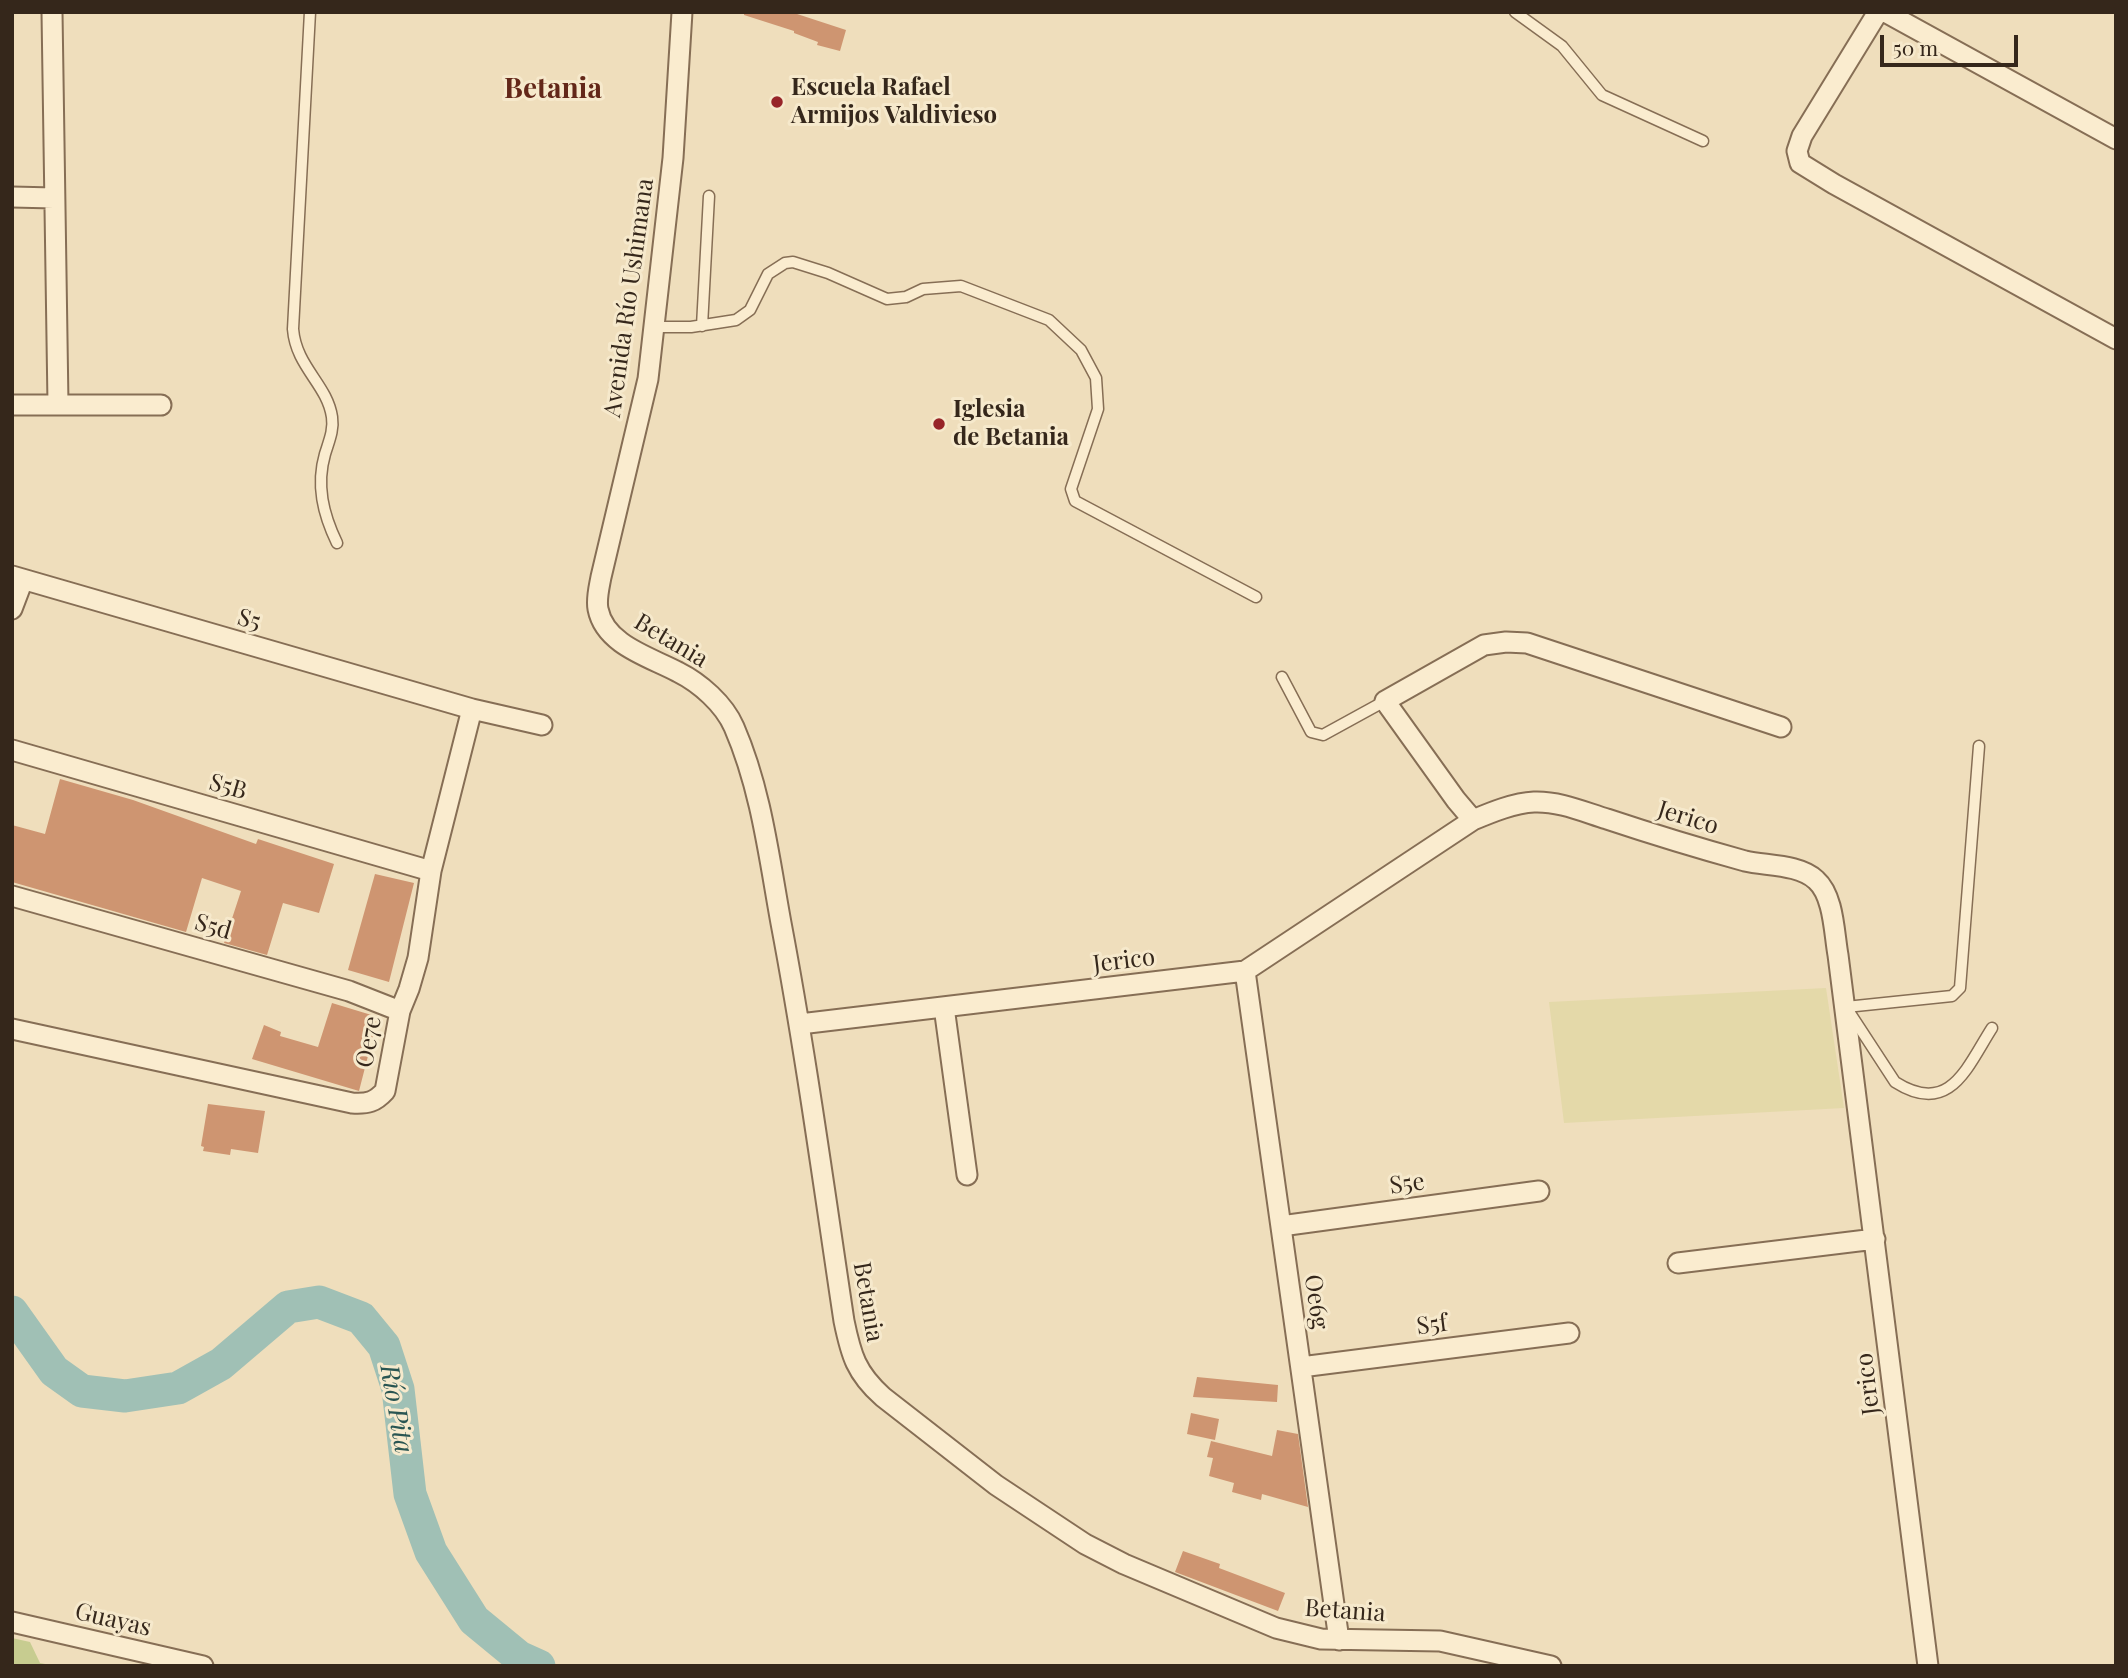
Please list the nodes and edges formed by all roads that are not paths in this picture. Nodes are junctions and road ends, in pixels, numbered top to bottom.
1 (52, 12) edge
2 (310, 12) edge
3 (682, 12) edge
4 (1515, 12) edge
5 (1878, 12) edge
6 (1885, 12) edge
7 (2116, 139) edge
8 (1703, 141) dead end
9 (709, 196) dead end
10 (12, 197) edge
11 (54, 198) junction
12 (702, 326) junction
13 (655, 327) junction
14 (2116, 339) edge
15 (58, 404) junction
16 (12, 405) edge
17 (161, 405) dead end
18 (337, 543) dead end
19 (18, 578) edge
20 (1256, 597) dead end
21 (12, 609) edge
22 (605, 627) joint
23 (1282, 677) dead end
24 (1385, 701) junction
25 (472, 709) junction
26 (542, 725) dead end
27 (1782, 727) dead end
28 (1979, 746) dead end
29 (12, 750) edge
30 (1473, 820) junction
31 (431, 871) junction
32 (12, 896) edge
33 (1245, 971) junction
34 (944, 1007) junction
35 (1846, 1007) junction
36 (400, 1011) junction
37 (800, 1024) junction
38 (1992, 1028) dead end
39 (12, 1029) edge
40 (967, 1175) dead end
41 (1539, 1191) dead end
42 (1281, 1226) junction
43 (1875, 1239) junction
44 (1678, 1263) dead end
45 (1569, 1333) dead end
46 (1301, 1367) junction
47 (12, 1622) edge
48 (1339, 1640) junction
49 (204, 1666) edge
50 (1551, 1666) edge
51 (1928, 1666) edge

1 - 11 street
2 - 18 lane
3 - 13 street, Avenida Río Ushimana
4 - 8 lane
5 - 14 street
6 - 7 street
9 - 12 lane
10 - 11 street
11 - 15 street
12 - 13 lane
12 - 20 lane
13 - 22 street, Avenida Río Ushimana
15 - 16 street
15 - 17 street
19 - 21 street
19 - 25 street, S5
22 - 37 street, Betania
23 - 24 lane
24 - 27 street
24 - 30 street
25 - 26 street, S5
25 - 31 street, Oe7e
28 - 35 lane
29 - 31 street, S5B
30 - 33 street, Jerico
30 - 35 street, Jerico
31 - 36 street, Oe7e
32 - 36 street, S5d
33 - 34 street, Jerico
33 - 42 street, Oe6g
34 - 37 street, Jerico
34 - 40 street
35 - 38 lane
35 - 43 street, Jerico
36 - 39 street, Oe7e
37 - 48 street, Betania
41 - 42 street, S5e
42 - 46 street, Oe6g
43 - 44 street
43 - 51 street, Jerico
45 - 46 street, S5f
46 - 48 street, Oe6g
47 - 49 street, Guayas
48 - 50 street, Betania

